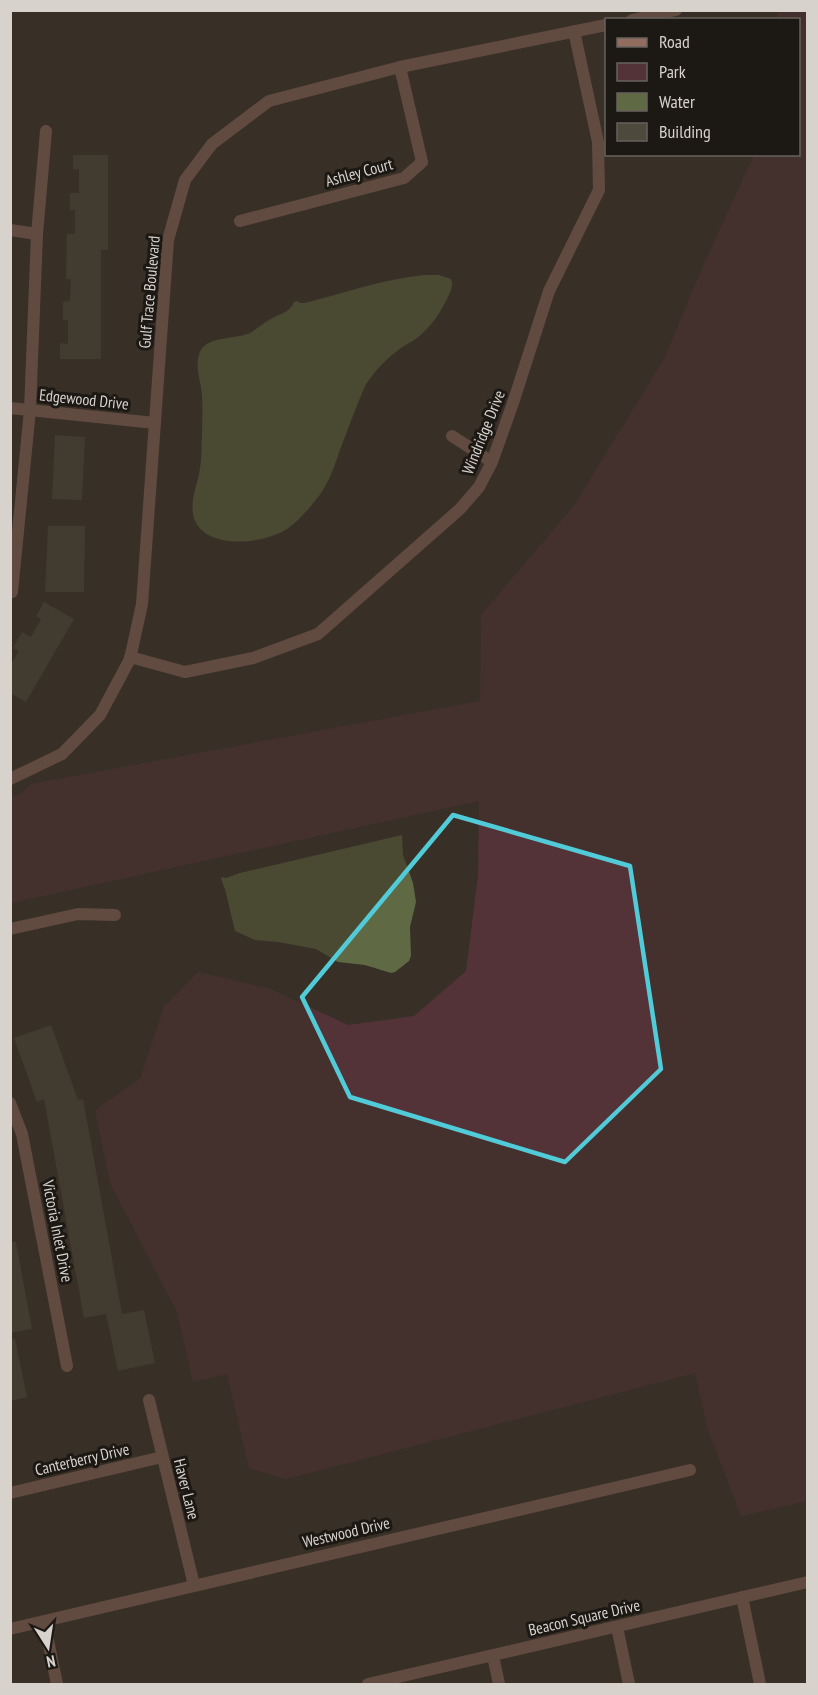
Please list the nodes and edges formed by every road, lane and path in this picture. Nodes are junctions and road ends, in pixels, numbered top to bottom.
1 (676, 10) edge
2 (641, 18) edge
3 (605, 25) edge
4 (574, 31) junction
5 (400, 67) junction
6 (46, 131) dead end
7 (602, 141) edge
8 (240, 221) dead end
9 (10, 230) edge
10 (37, 234) junction
11 (10, 408) edge
12 (30, 410) junction
13 (154, 423) junction
14 (452, 436) dead end
15 (492, 462) junction
16 (10, 592) edge
17 (130, 657) junction
18 (10, 779) edge
19 (115, 915) dead end
20 (10, 930) edge
21 (10, 1103) edge
22 (67, 1366) dead end
23 (149, 1400) dead end
24 (162, 1457) junction
25 (690, 1470) dead end
26 (10, 1492) edge
27 (807, 1582) edge
28 (194, 1585) junction
29 (742, 1597) junction
30 (44, 1621) junction
31 (617, 1627) junction
32 (10, 1629) edge
33 (493, 1656) junction
34 (57, 1684) edge
35 (369, 1684) edge
36 (499, 1684) edge
37 (629, 1684) edge
38 (760, 1684) edge

1 - 2 street
3 - 4 street, Gulf Trace Boulevard
4 - 5 street, Gulf Trace Boulevard
4 - 7 street, Windridge Drive
5 - 8 street, Ashley Court
5 - 13 street, Gulf Trace Boulevard
6 - 10 street
7 - 15 street, Windridge Drive
9 - 10 street
10 - 12 street
11 - 12 street, Edgewood Drive
12 - 13 street, Edgewood Drive
12 - 16 street
13 - 17 street, Gulf Trace Boulevard
14 - 15 street
15 - 17 street, Windridge Drive
17 - 18 street, Gulf Trace Boulevard
19 - 20 street
21 - 22 street, Victoria Inlet Drive
23 - 24 street, Haver Lane
24 - 26 street, Canterberry Drive
24 - 28 street, Haver Lane
25 - 28 street, Westwood Drive
27 - 29 street, Beacon Square Drive
28 - 30 street, Westwood Drive
29 - 31 street, Beacon Square Drive
29 - 38 street
30 - 32 street, Westwood Drive
30 - 34 street
31 - 33 street, Beacon Square Drive
31 - 37 street
33 - 35 street, Beacon Square Drive
33 - 36 street

